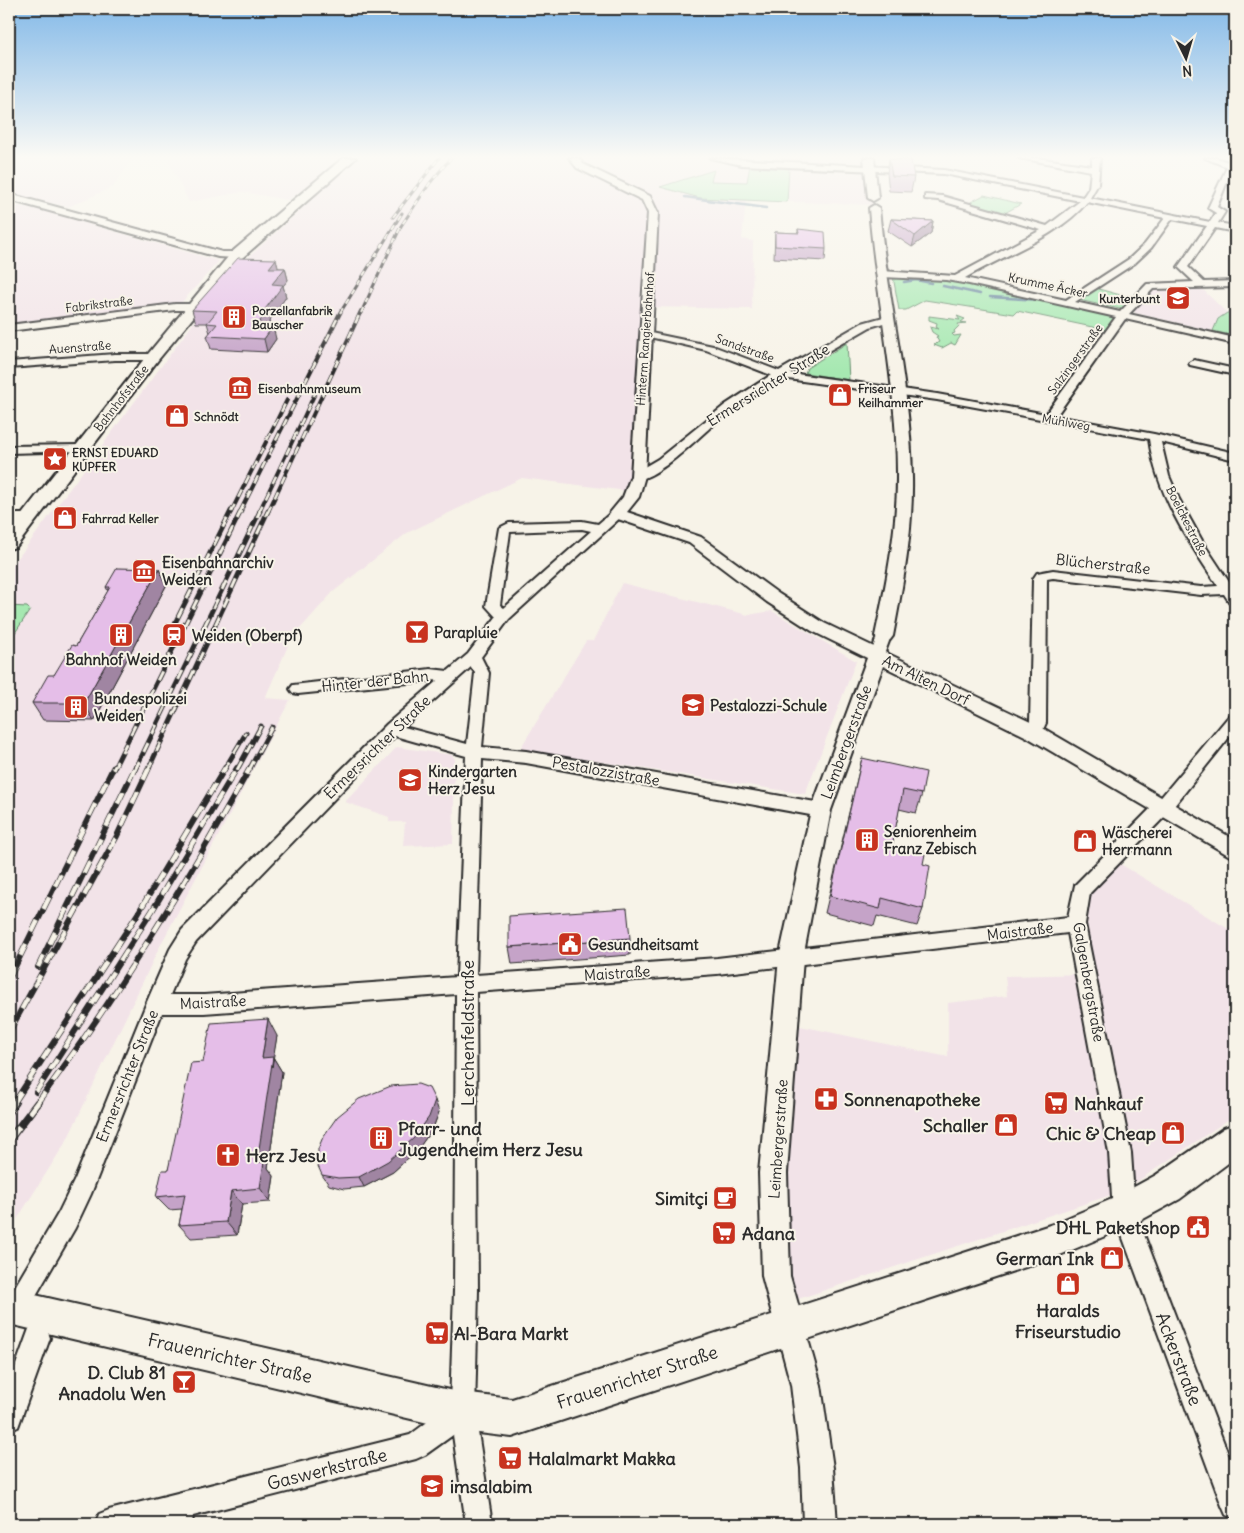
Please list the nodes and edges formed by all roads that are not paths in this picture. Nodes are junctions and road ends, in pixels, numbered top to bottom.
1 (129, 230) edge
2 (267, 230) edge
3 (652, 230) edge
4 (877, 230) edge
5 (1046, 230) edge
6 (1162, 230) edge
7 (1208, 230) edge
8 (237, 255) junction
9 (882, 274) junction
10 (956, 279) junction
11 (1235, 284) edge
12 (1202, 285) junction
13 (1068, 303) junction
14 (193, 307) junction
15 (1123, 315) junction
16 (887, 319) junction
17 (9, 328) edge
18 (645, 333) junction
19 (1235, 341) edge
20 (153, 357) junction
21 (1194, 363) dead end
22 (9, 365) edge
23 (1235, 372) edge
24 (780, 375) junction
25 (897, 392) junction
26 (1048, 419) junction
27 (1154, 437) junction
28 (81, 449) junction
29 (9, 450) edge
30 (1235, 456) edge
31 (638, 476) junction
32 (617, 514) junction
33 (9, 518) edge
34 (28, 518) junction
35 (601, 529) junction
36 (9, 543) edge
37 (1232, 595) edge
38 (504, 616) junction
39 (881, 647) junction
40 (473, 657) junction
41 (451, 676) junction
42 (298, 689) dead end
43 (1235, 720) edge
44 (392, 728) junction
45 (1034, 732) junction
46 (474, 752) junction
47 (1164, 806) junction
48 (821, 810) junction
49 (1235, 850) edge
50 (1076, 924) junction
51 (790, 958) junction
52 (466, 983) junction
53 (156, 1004) junction
54 (1235, 1139) edge
55 (1124, 1211) junction
56 (13, 1307) edge
57 (790, 1326) junction
58 (38, 1338) dead end
59 (462, 1412) junction
60 (9, 1418) edge
61 (1235, 1506) edge
62 (180, 1515) edge
63 (109, 1524) edge
64 (479, 1524) edge
65 (820, 1524) edge

1 - 8 street
2 - 8 main road, Bahnhofstraße
3 - 18 street, Hinterm Rangierbahnhof
4 - 9 street, Leimbergerstraße
5 - 10 street
6 - 13 street
7 - 12 street
8 - 14 main road, Bahnhofstraße
9 - 10 street, Krumme Äcker
9 - 16 street, Leimbergerstraße
10 - 13 street, Krumme Äcker
11 - 12 street, Salzingerstraße
12 - 15 street, Salzingerstraße
13 - 15 street, Krumme Äcker
14 - 17 street, Fabrikstraße
14 - 20 main road, Bahnhofstraße
15 - 19 street, Krumme Äcker
15 - 26 street, Salzingerstraße
16 - 24 street, Ermersrichter Straße
16 - 25 street, Leimbergerstraße
18 - 24 street, Sandstraße
18 - 31 street, Hinterm Rangierbahnhof
20 - 22 street, Auenstraße
20 - 28 main road, Bahnhofstraße
21 - 23 street
24 - 25 street, Sandstraße
24 - 31 street, Ermersrichter Straße
25 - 26 street, Mühlweg
25 - 39 street, Leimbergerstraße
26 - 27 street, Mühlweg
27 - 30 street, Mühlweg
27 - 37 street, Boelckestraße
28 - 29 street
28 - 34 main road, Bahnhofstraße
31 - 32 street, Ermersrichter Straße
32 - 35 street, Ermersrichter Straße
32 - 39 street, Am Alten Dorf
33 - 34 street
34 - 36 main road, Bahnhofstraße
35 - 38 street, Ermersrichter Straße
35 - 38 street
37 - 45 street, Blücherstraße
38 - 40 street, Ermersrichter Straße
39 - 45 street, Am Alten Dorf
39 - 48 street, Leimbergerstraße
40 - 41 street, Ermersrichter Straße
40 - 46 street, Lerchenfeldstraße
41 - 42 street, Hinter der Bahn
41 - 44 street, Ermersrichter Straße
43 - 47 street, Galgenbergstraße
44 - 46 street, Pestalozzistraße
44 - 53 street, Ermersrichter Straße
45 - 47 street, Am Alten Dorf
46 - 48 street, Pestalozzistraße
46 - 52 street, Lerchenfeldstraße
47 - 49 street, Am Alten Dorf
47 - 50 street, Galgenbergstraße
48 - 51 street, Leimbergerstraße
50 - 51 street, Maistraße
50 - 55 street, Galgenbergstraße
51 - 52 street, Maistraße
51 - 57 street, Leimbergerstraße
52 - 53 street, Maistraße
52 - 59 street, Lerchenfeldstraße
53 - 56 street, Ermersrichter Straße
54 - 55 main road, Frauenrichter Straße
55 - 57 main road, Frauenrichter Straße
55 - 61 street, Ackerstraße
56 - 59 main road, Frauenrichter Straße
57 - 59 main road, Frauenrichter Straße
57 - 65 street, Leimbergerstraße
58 - 60 street
59 - 62 street, Gaswerkstraße
59 - 64 street, Lerchenfeldstraße
62 - 63 street, Gaswerkstraße

